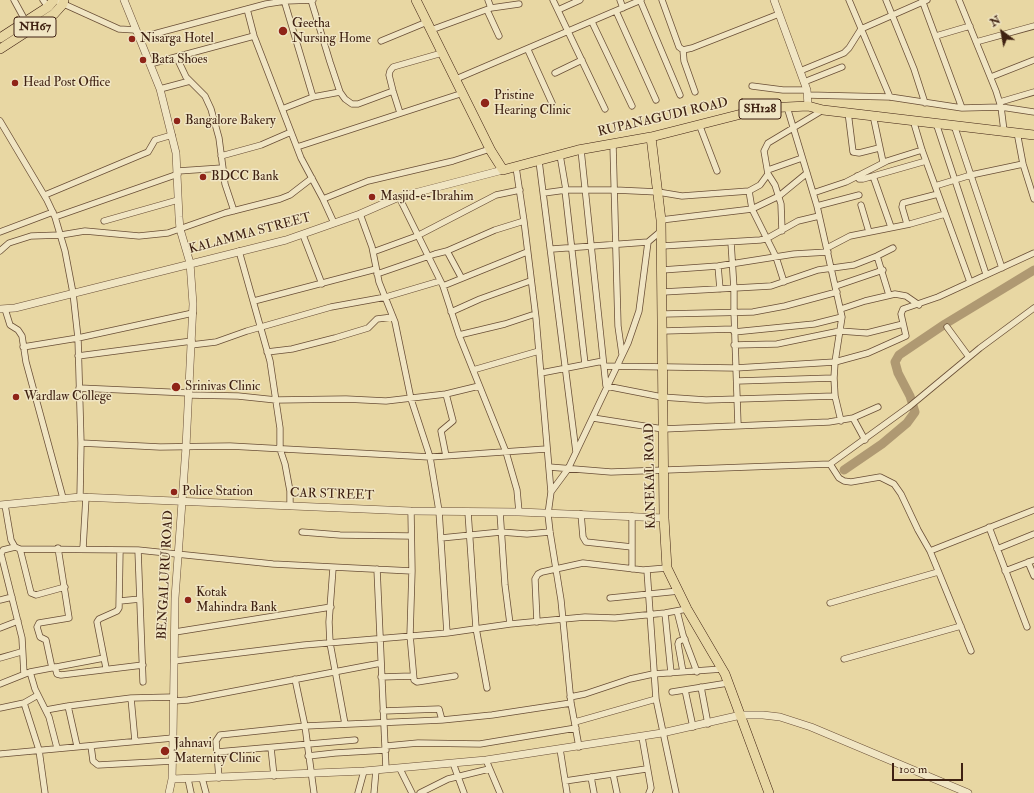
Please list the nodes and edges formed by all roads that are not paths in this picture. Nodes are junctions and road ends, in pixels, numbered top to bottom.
1 (14, 0) edge
2 (124, 0) edge
3 (312, 0) edge
4 (416, 0) edge
5 (488, 0) edge
6 (553, 0) edge
7 (580, 0) edge
8 (620, 0) edge
9 (640, 0) edge
10 (662, 0) edge
11 (774, 0) edge
12 (849, 0) edge
13 (886, 0) edge
14 (958, 0) edge
15 (285, 1) edge
16 (924, 1) edge
17 (54, 2) edge
18 (519, 4) dead end
19 (623, 8) junction
20 (247, 9) junction
21 (489, 9) junction
22 (558, 10) junction
23 (616, 11) junction
24 (779, 14) junction
25 (891, 14) junction
26 (26, 22) junction
27 (592, 22) junction
28 (429, 26) junction
29 (970, 26) junction
30 (1034, 26) edge
31 (861, 29) junction
32 (136, 30) junction
33 (569, 32) junction
34 (254, 36) junction
35 (499, 36) dead end
36 (936, 36) junction
37 (0, 38) edge
38 (139, 38) junction
39 (381, 41) dead end
40 (976, 42) junction
41 (0, 49) edge
42 (528, 50) junction
43 (683, 50) junction
44 (442, 53) junction
45 (177, 58) junction
46 (582, 60) junction
47 (1034, 60) edge
48 (150, 64) junction
49 (842, 67) dead end
50 (800, 71) junction
51 (555, 73) dead end
52 (991, 77) junction
53 (456, 80) junction
54 (190, 81) junction
55 (804, 82) junction
56 (752, 86) dead end
57 (160, 89) junction
58 (393, 91) junction
59 (340, 92) junction
60 (695, 92) dead end
61 (808, 92) junction
62 (1034, 92) edge
63 (463, 93) junction
64 (680, 95) dead end
65 (313, 97) junction
66 (890, 97) junction
67 (656, 100) dead end
68 (552, 103) dead end
69 (925, 103) junction
70 (632, 106) dead end
71 (808, 106) junction
72 (787, 107) junction
73 (962, 108) junction
74 (1001, 108) junction
75 (282, 109) junction
76 (605, 109) dead end
77 (823, 110) junction
78 (848, 112) junction
79 (1034, 112) edge
80 (400, 113) junction
81 (873, 115) junction
82 (914, 120) junction
83 (0, 121) edge
84 (936, 123) junction
85 (700, 124) junction
86 (954, 125) junction
87 (793, 128) junction
88 (1004, 131) junction
89 (291, 132) junction
90 (1017, 132) junction
91 (172, 135) junction
92 (1034, 135) edge
93 (650, 137) junction
94 (613, 145) junction
95 (297, 147) junction
96 (879, 148) junction
97 (490, 150) junction
98 (581, 150) junction
99 (922, 150) junction
100 (560, 155) junction
101 (221, 156) junction
102 (802, 158) junction
103 (539, 161) junction
104 (926, 161) junction
105 (883, 162) junction
106 (1023, 164) junction
107 (222, 168) junction
108 (516, 168) junction
109 (502, 170) junction
110 (716, 172) dead end
111 (768, 172) junction
112 (178, 173) junction
113 (807, 173) junction
114 (971, 175) junction
115 (857, 176) junction
116 (873, 176) junction
117 (312, 178) junction
118 (955, 179) junction
119 (935, 186) junction
120 (586, 189) junction
121 (520, 190) junction
122 (566, 190) junction
123 (615, 190) junction
124 (749, 191) junction
125 (658, 192) junction
126 (544, 193) junction
127 (813, 193) junction
128 (938, 194) junction
129 (45, 195) junction
130 (859, 195) dead end
131 (779, 196) junction
132 (399, 197) junction
133 (323, 199) junction
134 (1034, 199) edge
135 (178, 200) junction
136 (817, 206) junction
137 (861, 206) dead end
138 (752, 209) junction
139 (234, 211) junction
140 (360, 214) junction
141 (945, 214) junction
142 (54, 215) junction
143 (819, 216) junction
144 (661, 220) junction
145 (104, 221) dead end
146 (524, 221) junction
147 (334, 223) junction
148 (907, 224) junction
149 (891, 227) junction
150 (180, 229) junction
151 (782, 230) junction
152 (661, 231) junction
153 (0, 232) edge
154 (869, 232) junction
155 (61, 235) junction
156 (303, 235) junction
157 (417, 236) junction
158 (766, 239) junction
159 (648, 242) junction
160 (731, 242) junction
161 (616, 244) junction
162 (590, 245) junction
163 (662, 246) junction
164 (571, 247) junction
165 (893, 248) dead end
166 (552, 249) junction
167 (828, 250) junction
168 (0, 251) edge
169 (239, 251) junction
170 (447, 251) junction
171 (373, 252) junction
172 (527, 252) junction
173 (1034, 253) edge
174 (427, 256) junction
175 (878, 256) junction
176 (776, 257) junction
177 (190, 263) junction
178 (733, 264) junction
179 (718, 266) junction
180 (832, 268) junction
181 (1002, 268) junction
182 (662, 270) junction
183 (883, 270) junction
184 (376, 272) junction
185 (986, 274) junction
186 (461, 277) junction
187 (530, 281) junction
188 (784, 282) junction
189 (970, 282) junction
190 (442, 283) junction
191 (322, 284) junction
192 (720, 289) junction
193 (734, 289) junction
194 (837, 289) junction
195 (662, 292) junction
196 (73, 293) junction
197 (889, 295) junction
198 (386, 297) junction
199 (254, 301) junction
200 (919, 304) junction
201 (1034, 308) edge
202 (3, 309) edge
203 (841, 309) junction
204 (734, 311) junction
205 (451, 312) junction
206 (193, 313) junction
207 (535, 314) junction
208 (663, 314) junction
209 (393, 317) junction
210 (842, 317) junction
211 (903, 324) junction
212 (947, 327) dead end
213 (261, 328) junction
214 (734, 330) junction
215 (663, 331) junction
216 (840, 331) junction
217 (459, 335) junction
218 (78, 338) junction
219 (191, 343) junction
220 (734, 345) junction
221 (23, 347) junction
222 (539, 351) junction
223 (267, 352) junction
224 (622, 354) junction
225 (78, 356) junction
226 (969, 357) junction
227 (835, 362) junction
228 (603, 363) junction
229 (585, 364) junction
230 (617, 366) junction
231 (565, 368) junction
232 (662, 368) junction
233 (735, 368) junction
234 (473, 370) junction
235 (540, 373) junction
236 (834, 378) junction
237 (737, 382) junction
238 (479, 386) junction
239 (606, 386) junction
240 (79, 388) junction
241 (189, 394) junction
242 (446, 394) junction
243 (835, 396) junction
244 (662, 397) junction
245 (411, 399) junction
246 (737, 399) junction
247 (276, 400) junction
248 (878, 407) dead end
249 (593, 418) junction
250 (853, 418) junction
251 (842, 421) junction
252 (738, 425) junction
253 (663, 429) junction
254 (865, 440) junction
255 (81, 443) junction
256 (186, 447) junction
257 (280, 449) junction
258 (546, 449) junction
259 (506, 452) junction
260 (576, 452) junction
261 (446, 456) junction
262 (430, 457) junction
263 (830, 464) junction
264 (549, 467) junction
265 (568, 469) junction
266 (663, 470) junction
267 (551, 492) junction
268 (83, 497) junction
269 (63, 498) junction
270 (182, 501) junction
271 (2, 505) edge
272 (290, 506) junction
273 (1034, 510) edge
274 (411, 511) junction
275 (439, 511) junction
276 (468, 512) junction
277 (500, 512) junction
278 (519, 512) junction
279 (548, 514) junction
280 (581, 514) junction
281 (632, 516) junction
282 (664, 518) junction
283 (990, 527) junction
284 (302, 532) dead end
285 (501, 532) junction
286 (550, 532) junction
287 (1034, 534) edge
288 (410, 536) junction
289 (469, 536) junction
290 (441, 538) junction
291 (632, 547) junction
292 (17, 548) junction
293 (58, 548) junction
294 (83, 548) junction
295 (997, 549) junction
296 (120, 550) junction
297 (138, 550) junction
298 (930, 551) junction
299 (179, 554) junction
300 (1034, 560) edge
301 (1028, 562) junction
302 (333, 568) junction
303 (556, 568) junction
304 (667, 568) junction
305 (377, 569) junction
306 (632, 569) junction
307 (647, 570) junction
308 (412, 571) junction
309 (1005, 571) junction
310 (938, 572) junction
311 (1034, 576) edge
312 (65, 587) junction
313 (678, 591) junction
314 (649, 595) junction
315 (12, 597) junction
316 (610, 598) dead end
317 (140, 599) junction
318 (0, 600) edge
319 (120, 601) junction
320 (830, 603) dead end
321 (331, 607) junction
322 (687, 609) junction
323 (677, 611) junction
324 (650, 613) junction
325 (665, 613) junction
326 (563, 620) junction
327 (18, 621) junction
328 (537, 622) junction
329 (510, 624) junction
330 (961, 626) junction
331 (1027, 627) dead end
332 (0, 628) edge
333 (476, 628) junction
334 (175, 632) junction
335 (447, 632) junction
336 (410, 635) junction
337 (380, 638) junction
338 (685, 639) junction
339 (330, 643) junction
340 (971, 651) dead end
341 (21, 652) junction
342 (0, 658) edge
343 (104, 658) junction
344 (844, 659) dead end
345 (174, 661) junction
346 (381, 663) junction
347 (143, 665) junction
348 (54, 667) junction
349 (106, 668) junction
350 (722, 669) junction
351 (336, 671) junction
352 (683, 672) junction
353 (697, 672) junction
354 (27, 673) junction
355 (670, 673) junction
356 (653, 674) junction
357 (412, 676) junction
358 (455, 676) dead end
359 (381, 677) junction
360 (295, 679) junction
361 (143, 682) dead end
362 (728, 683) junction
363 (0, 684) edge
364 (701, 687) junction
365 (487, 688) dead end
366 (685, 690) junction
367 (672, 692) dead end
368 (38, 695) junction
369 (132, 698) junction
370 (174, 699) junction
371 (656, 699) junction
372 (571, 700) junction
373 (24, 703) junction
374 (68, 706) junction
375 (0, 708) edge
376 (46, 710) junction
377 (383, 711) junction
378 (741, 716) junction
379 (442, 720) junction
380 (574, 722) junction
381 (384, 723) junction
382 (345, 724) junction
383 (708, 724) junction
384 (305, 726) junction
385 (693, 727) junction
386 (576, 728) junction
387 (662, 733) junction
388 (642, 737) junction
389 (173, 738) junction
390 (355, 740) dead end
391 (135, 741) junction
392 (307, 745) junction
393 (77, 746) junction
394 (91, 746) junction
395 (579, 747) junction
396 (57, 748) junction
397 (271, 748) junction
398 (386, 748) junction
399 (560, 749) junction
400 (39, 750) junction
401 (217, 752) junction
402 (0, 754) edge
403 (308, 756) junction
404 (173, 760) junction
405 (486, 760) junction
406 (453, 763) junction
407 (400, 768) junction
408 (489, 768) junction
409 (646, 768) junction
410 (386, 769) junction
411 (376, 770) junction
412 (364, 771) junction
413 (310, 773) junction
414 (613, 774) junction
415 (274, 776) junction
416 (458, 777) junction
417 (591, 777) junction
418 (202, 778) junction
419 (219, 778) junction
420 (172, 779) junction
421 (188, 779) junction
422 (565, 781) junction
423 (45, 793) edge
424 (169, 793) edge
425 (191, 793) edge
426 (206, 793) edge
427 (314, 793) edge
428 (358, 793) edge
429 (374, 793) edge
430 (412, 793) edge
431 (420, 793) edge
432 (464, 793) edge
433 (500, 793) edge
434 (567, 793) edge
435 (594, 793) edge
436 (618, 793) edge
437 (649, 793) edge
438 (676, 793) edge
439 (769, 793) edge
440 (968, 793) edge

1 - 26 street
2 - 32 street, BENGALURU ROAD
3 - 15 street
3 - 59 street
4 - 28 main road
5 - 21 street
6 - 22 street
7 - 22 street
8 - 19 street
9 - 19 street
9 - 64 street
10 - 43 street
11 - 24 street
12 - 31 street
13 - 25 street
14 - 29 street
15 - 20 street
15 - 65 street
16 - 25 street
16 - 36 street
17 - 26 main road, NH67
17 - 32 street
17 - 41 main road, NH67
18 - 21 street
19 - 23 street
20 - 34 street
20 - 38 street
21 - 28 street
21 - 35 street
22 - 33 street
23 - 27 street
23 - 67 street
24 - 43 street
24 - 50 street
25 - 31 street
25 - 69 street
26 - 37 main road, NH67
27 - 33 street
27 - 70 street
28 - 39 street
28 - 44 main road
29 - 36 street
29 - 40 street
30 - 40 street
31 - 50 street
31 - 66 street
32 - 38 street, BENGALURU ROAD
33 - 42 street
33 - 46 street
34 - 45 street
34 - 75 street
36 - 73 street
38 - 48 street, BENGALURU ROAD
40 - 52 street
42 - 53 street
42 - 68 street
43 - 60 street
44 - 53 main road
44 - 58 street
45 - 48 street
45 - 54 street
46 - 51 street
46 - 76 street
47 - 52 street
48 - 57 street, BENGALURU ROAD
49 - 55 street
50 - 55 street
52 - 74 street
53 - 63 main road
54 - 57 street
54 - 101 street
55 - 61 street
56 - 61 street
57 - 91 street, BENGALURU ROAD
58 - 59 street
58 - 80 street
59 - 65 street
61 - 66 street
61 - 71 street
62 - 74 street
63 - 80 street
63 - 97 main road
65 - 75 street
66 - 69 street
69 - 73 street
71 - 72 main road, RUPANAGUDI ROAD / SH128
71 - 77 main road, RUPANAGUDI ROAD / SH128
72 - 85 main road, RUPANAGUDI ROAD / SH128
72 - 87 street
73 - 74 street
74 - 79 street
74 - 88 street
75 - 89 street
77 - 78 main road, RUPANAGUDI ROAD / SH128
77 - 87 street
78 - 81 main road, RUPANAGUDI ROAD / SH128
78 - 96 street
80 - 95 street
81 - 82 main road, RUPANAGUDI ROAD / SH128
81 - 96 street
82 - 84 main road, RUPANAGUDI ROAD / SH128
82 - 99 street
83 - 129 street
84 - 86 main road, RUPANAGUDI ROAD / SH128
84 - 118 street
85 - 93 main road, RUPANAGUDI ROAD / SH128
85 - 110 street
86 - 88 main road, RUPANAGUDI ROAD / SH128
86 - 114 street
87 - 102 street
87 - 111 street
88 - 90 main road, RUPANAGUDI ROAD / SH128
89 - 95 street
89 - 101 street
90 - 92 main road, RUPANAGUDI ROAD / SH128
90 - 106 street
91 - 112 street, BENGALURU ROAD
91 - 129 street
93 - 94 main road, RUPANAGUDI ROAD / SH128
93 - 125 main road, KANEKAL ROAD
94 - 98 main road, RUPANAGUDI ROAD / SH128
94 - 123 street
95 - 117 street
96 - 105 street
97 - 109 main road
97 - 133 street
98 - 100 main road, RUPANAGUDI ROAD / SH128
98 - 120 street
99 - 104 street
99 - 105 street
100 - 103 main road, RUPANAGUDI ROAD / SH128
100 - 122 street
101 - 107 street
102 - 111 street
102 - 113 street
103 - 108 main road, RUPANAGUDI ROAD / SH128
103 - 126 street
104 - 116 street
104 - 119 street
105 - 115 street
106 - 114 street
106 - 134 street
107 - 112 street
107 - 139 street
108 - 109 main road, RUPANAGUDI ROAD / SH128
108 - 121 street
109 - 132 street, KALAMMA STREET / SH128
111 - 124 street
111 - 131 street
112 - 135 street, BENGALURU ROAD
112 - 142 street
113 - 127 street
113 - 131 street
114 - 118 street
114 - 181 street
115 - 116 street
115 - 127 street
116 - 149 street
117 - 133 street
117 - 139 street
118 - 119 street
118 - 185 street
119 - 128 street
120 - 122 street
120 - 123 street
120 - 162 street
121 - 146 street
121 - 157 street
122 - 126 street
122 - 164 street
123 - 125 street
123 - 161 street
124 - 125 street
124 - 138 street
125 - 144 main road, KANEKAL ROAD
126 - 166 street
127 - 136 street
128 - 141 street
128 - 148 street
129 - 142 street
130 - 136 street
131 - 138 street
131 - 151 street
132 - 140 street, KALAMMA STREET / SH128
132 - 157 street
133 - 147 street
135 - 145 street
135 - 150 street, BENGALURU ROAD
136 - 143 street
137 - 154 street
138 - 144 street
138 - 158 street
139 - 150 street
140 - 147 street, KALAMMA STREET / SH128
140 - 171 street
141 - 148 street
141 - 189 street
142 - 153 street
142 - 155 street
143 - 151 street
143 - 167 street
144 - 152 main road, KANEKAL ROAD
146 - 170 street
146 - 172 street
147 - 156 street, KALAMMA STREET / SH128
148 - 149 street
149 - 154 street
150 - 155 street
150 - 177 street, BENGALURU ROAD
151 - 158 street
152 - 159 street
152 - 163 main road, KANEKAL ROAD
154 - 167 street
155 - 168 street
155 - 196 street
156 - 169 street, KALAMMA STREET / SH128
156 - 191 street
157 - 171 street
157 - 174 street
158 - 160 street
158 - 176 street
159 - 161 street
159 - 224 street
160 - 163 street
160 - 178 street
161 - 162 street
161 - 224 street
162 - 164 street
162 - 228 street
163 - 182 main road, KANEKAL ROAD
164 - 166 street
164 - 229 street
165 - 175 street
166 - 231 street
167 - 176 street
167 - 180 street
169 - 177 street, KALAMMA STREET / SH128
169 - 199 street
170 - 174 street
170 - 186 street
171 - 184 street
172 - 186 street
172 - 187 street
173 - 181 street
174 - 184 street
174 - 190 street
175 - 180 street
175 - 183 street
176 - 178 street
176 - 188 street
177 - 196 street, KALAMMA STREET / SH128
177 - 206 street, BENGALURU ROAD
178 - 179 street
178 - 193 street
179 - 182 street
179 - 192 street
180 - 188 street
180 - 194 street
181 - 185 street
182 - 195 main road, KANEKAL ROAD
183 - 194 street
183 - 197 street
184 - 191 street
184 - 198 street
185 - 189 street
186 - 190 street
187 - 205 street
187 - 207 street
188 - 193 street
189 - 200 street
190 - 198 street
190 - 205 street
191 - 199 street
192 - 193 street
192 - 195 street
193 - 204 street
194 - 203 street
194 - 204 street
195 - 208 main road, KANEKAL ROAD
196 - 202 street, KALAMMA STREET / SH128
196 - 218 street
197 - 200 street
197 - 203 street
198 - 209 street
198 - 213 street
199 - 213 street
200 - 211 street
201 - 226 street
202 - 221 street
203 - 210 street
204 - 208 street
204 - 214 street
205 - 217 street
206 - 218 street
206 - 219 street, BENGALURU ROAD
207 - 217 street
207 - 222 street
208 - 215 main road, KANEKAL ROAD
209 - 223 street
209 - 245 street
210 - 214 street
210 - 216 street
211 - 216 street
211 - 227 street
212 - 226 street
213 - 219 street
213 - 223 street
214 - 215 street
214 - 220 street
215 - 232 main road, KANEKAL ROAD
216 - 220 street
216 - 227 street
217 - 234 street
218 - 221 street
218 - 225 street
219 - 225 street
219 - 241 street, BENGALURU ROAD
220 - 233 street
221 - 269 street
222 - 234 street
222 - 235 street
223 - 247 street
224 - 230 street
225 - 240 street
226 - 254 street
227 - 233 street
227 - 236 street
228 - 229 street
228 - 230 street
228 - 239 street
229 - 231 street
230 - 232 street
230 - 239 street
231 - 235 street
231 - 260 street
232 - 233 street
232 - 244 main road, KANEKAL ROAD
233 - 237 street
234 - 238 street
235 - 258 street
236 - 237 street
236 - 243 street
237 - 246 street
238 - 242 street
238 - 259 street
239 - 244 street
239 - 249 street
240 - 241 street
240 - 255 street
241 - 247 street
241 - 256 street, BENGALURU ROAD
242 - 245 street
242 - 261 street
243 - 246 street
243 - 251 street
244 - 246 street
244 - 253 main road, KANEKAL ROAD
245 - 247 street
245 - 262 street
246 - 252 street
247 - 257 street
248 - 250 street
249 - 253 street
249 - 260 street
250 - 251 street
250 - 254 street
251 - 252 street
252 - 253 street
253 - 266 main road, KANEKAL ROAD
254 - 263 street
255 - 256 street
255 - 268 street
256 - 257 street
256 - 270 street, BENGALURU ROAD
257 - 262 street
257 - 272 street
258 - 259 street
258 - 264 street
259 - 261 street
259 - 278 street
260 - 265 street
261 - 262 street
262 - 275 street
263 - 266 street
263 - 298 street
264 - 265 street
264 - 267 street
265 - 266 street
265 - 267 street
266 - 282 main road, KANEKAL ROAD
267 - 279 street
268 - 269 street, CAR STREET
268 - 270 street, CAR STREET
268 - 294 street
269 - 271 street, CAR STREET
270 - 272 street, CAR STREET
270 - 299 street, BENGALURU ROAD
271 - 292 street
272 - 274 street, CAR STREET
273 - 283 street
274 - 275 street, CAR STREET
274 - 288 street
275 - 276 street, CAR STREET
275 - 290 street
276 - 277 street, CAR STREET
276 - 289 street
277 - 278 street, CAR STREET
277 - 285 street
278 - 279 street, CAR STREET
279 - 280 street, CAR STREET
279 - 286 street
280 - 281 street, CAR STREET
280 - 291 street
281 - 282 street, CAR STREET
281 - 291 street
282 - 304 main road, KANEKAL ROAD
283 - 295 street
283 - 298 street
284 - 288 street
285 - 286 street
285 - 289 street
285 - 329 street
286 - 303 street
287 - 295 street
288 - 308 street
289 - 290 street
289 - 333 street
290 - 335 street
291 - 306 street
292 - 293 street
292 - 312 street
292 - 315 street
293 - 294 street
293 - 312 street
294 - 296 street
295 - 309 street
296 - 297 street
296 - 319 street
297 - 299 street
297 - 317 street
298 - 310 street
299 - 302 street
299 - 334 street, BENGALURU ROAD
300 - 301 street
301 - 309 street
301 - 311 street
302 - 305 street
302 - 321 street
303 - 306 street
303 - 326 street
303 - 328 street
304 - 307 street
304 - 313 main road, KANEKAL ROAD
305 - 308 street
305 - 337 street
306 - 307 street
307 - 314 street
308 - 336 street
309 - 331 street
310 - 320 street
310 - 330 street
312 - 348 street
313 - 314 street
313 - 322 main road, KANEKAL ROAD
314 - 316 street
314 - 324 street
315 - 318 street
315 - 327 street
317 - 319 street
317 - 347 street
319 - 343 street
321 - 334 street
321 - 339 street
322 - 323 street
322 - 350 main road, KANEKAL ROAD
323 - 325 street
323 - 338 street
324 - 325 street
324 - 326 street
324 - 356 street
325 - 355 street
326 - 328 street
326 - 372 street
327 - 332 street
327 - 341 street
328 - 329 street
329 - 333 street
330 - 340 street
330 - 344 street
333 - 335 street
333 - 365 street
334 - 345 street, BENGALURU ROAD
335 - 336 street
336 - 337 street
336 - 357 street
337 - 339 street
337 - 346 street
338 - 352 street
338 - 353 street
339 - 345 street
339 - 351 street
341 - 342 street
341 - 354 street
343 - 348 street
343 - 349 street
345 - 370 street, BENGALURU ROAD
346 - 351 street
346 - 359 street
347 - 349 street
347 - 361 street
348 - 349 street
348 - 354 street
350 - 353 street
350 - 362 main road, KANEKAL ROAD
351 - 360 street
351 - 382 street
352 - 353 street
352 - 355 street
354 - 363 street
354 - 368 street
355 - 356 street
356 - 371 street
356 - 372 street
357 - 358 street
357 - 359 street
359 - 377 street
360 - 370 street
360 - 384 street
362 - 364 street
362 - 378 main road, KANEKAL ROAD
364 - 366 street
364 - 383 street
366 - 367 street
366 - 385 street
368 - 373 street
368 - 376 street
369 - 370 street
369 - 374 street
369 - 391 street
370 - 389 street, BENGALURU ROAD
371 - 380 street
371 - 387 street
372 - 379 street
372 - 380 street
373 - 375 street
373 - 400 street
374 - 376 street
374 - 393 street
376 - 396 street
377 - 379 street
377 - 381 street
378 - 383 street
378 - 439 main road, KANEKAL ROAD
378 - 440 street
379 - 381 street
380 - 386 street
381 - 382 street
381 - 398 street
382 - 384 street
383 - 385 street
384 - 392 street
384 - 401 street
385 - 387 street
386 - 395 street
386 - 398 street
387 - 388 street
387 - 438 street
388 - 395 street
388 - 409 street
389 - 391 street
389 - 404 street, BENGALURU ROAD
390 - 392 street
391 - 394 street
392 - 397 street
392 - 403 street
393 - 394 street
393 - 396 street
394 - 404 street
395 - 399 street
396 - 400 street
397 - 401 street
397 - 415 street
398 - 403 street
398 - 410 street
399 - 405 street
399 - 422 street
400 - 402 street
400 - 423 street
401 - 419 street
403 - 413 street
404 - 420 street, BENGALURU ROAD
405 - 406 street
405 - 408 street
406 - 407 street
406 - 416 street
407 - 410 street
407 - 430 street
408 - 416 street
408 - 433 street
409 - 414 street
409 - 437 street
410 - 411 street
411 - 412 street
411 - 429 street
412 - 413 street
412 - 428 street
413 - 415 street
413 - 427 street
414 - 417 street
414 - 436 street
415 - 419 street
416 - 431 street
416 - 432 street
417 - 422 street
417 - 435 street
418 - 419 street
418 - 421 street
418 - 426 street
420 - 421 street
420 - 424 street, BENGALURU ROAD
421 - 425 street
422 - 434 street

